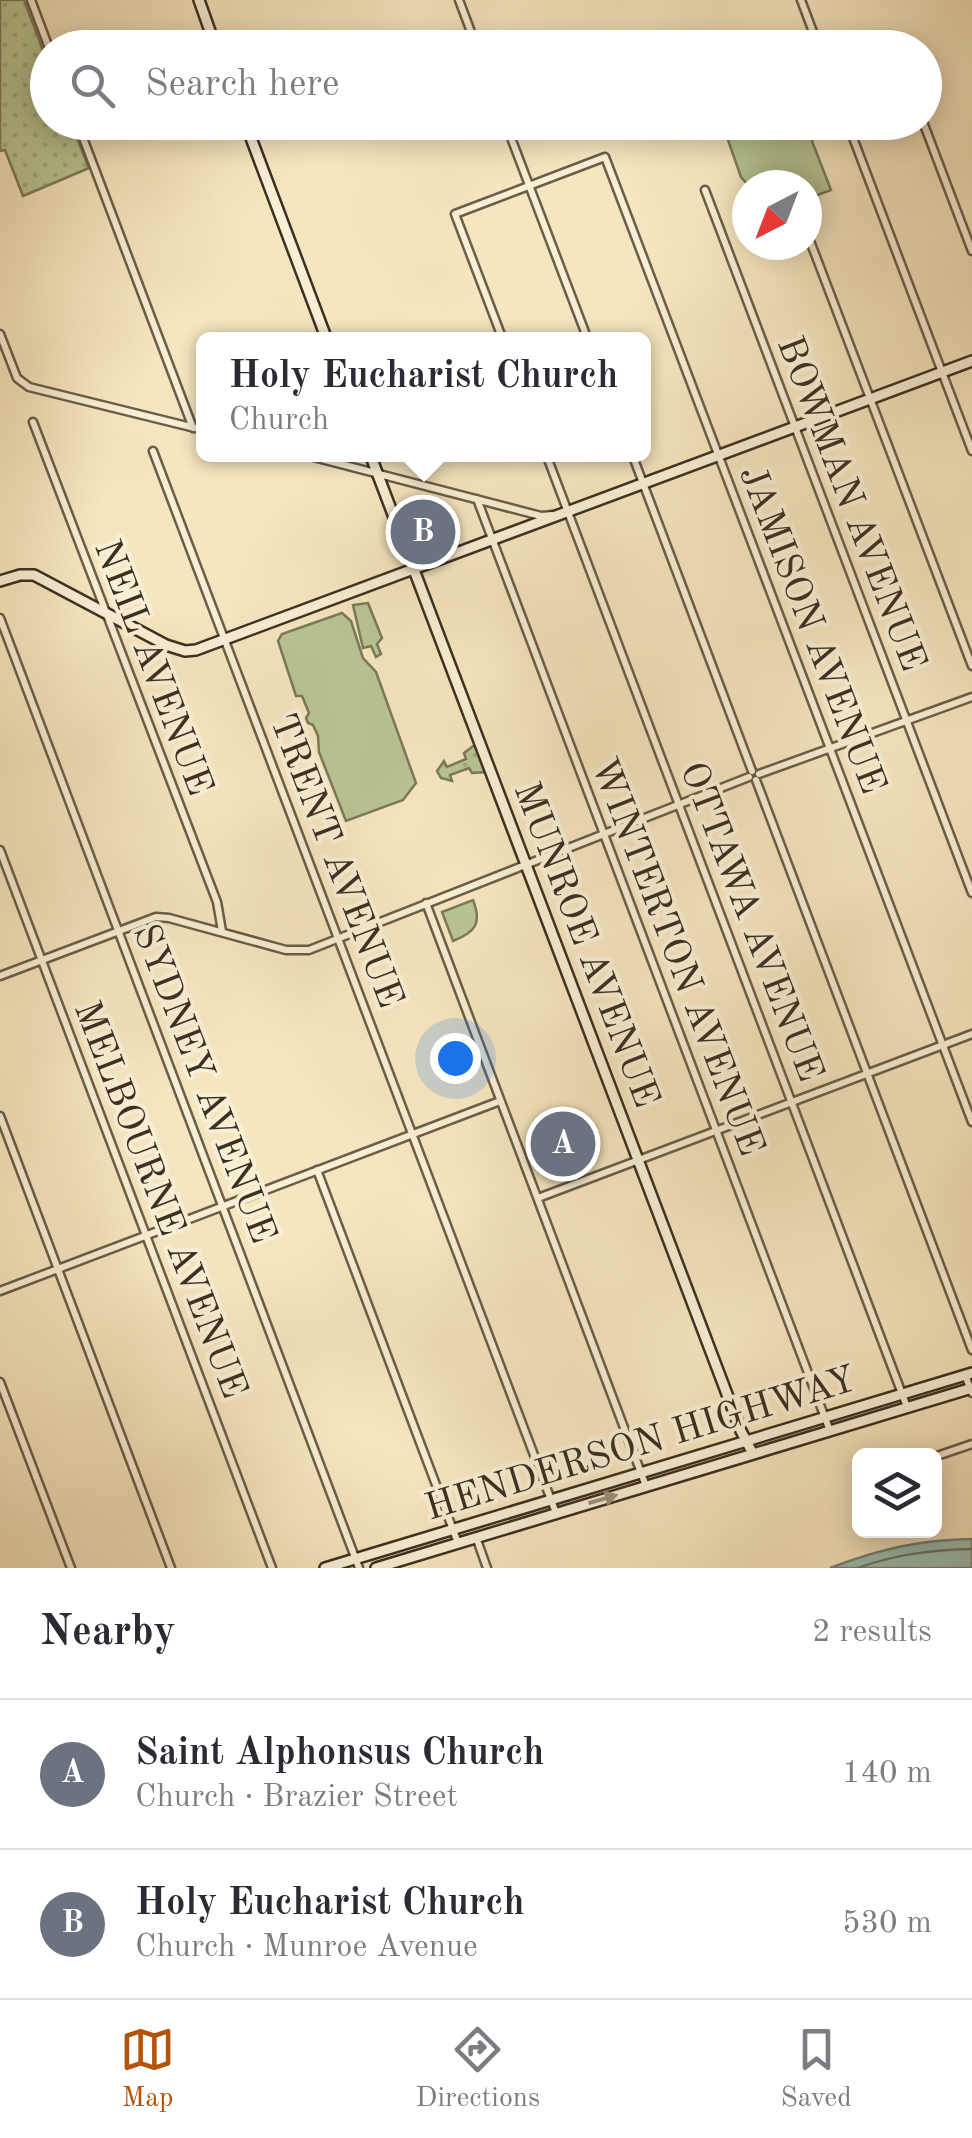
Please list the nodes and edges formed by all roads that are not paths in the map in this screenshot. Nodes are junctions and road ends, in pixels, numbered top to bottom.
1 (30, 0) edge
2 (198, 0) edge
3 (460, 0) edge
4 (800, 0) edge
5 (42, 30) edge
6 (209, 30) edge
7 (471, 30) edge
8 (812, 30) edge
9 (84, 140) edge
10 (252, 140) edge
11 (512, 140) edge
12 (854, 140) edge
13 (930, 140) edge
14 (528, 185) junction
15 (705, 190) dead end
16 (972, 251) edge
17 (817, 260) edge
18 (324, 332) edge
19 (499, 332) edge
20 (585, 332) edge
21 (0, 334) edge
22 (972, 361) edge
23 (942, 373) junction
24 (870, 399) junction
25 (33, 422) dead end
26 (194, 428) joint
27 (795, 428) junction
28 (972, 451) edge
29 (154, 452) dead end
30 (719, 456) junction
31 (332, 462) edge
32 (373, 462) edge
33 (548, 462) edge
34 (635, 462) edge
35 (378, 474) junction
36 (644, 484) junction
37 (477, 499) junction
38 (563, 513) junction
39 (492, 540) junction
40 (415, 568) junction
41 (0, 581) edge
42 (106, 613) junction
43 (0, 618) edge
44 (225, 640) junction
45 (972, 666) edge
46 (972, 697) edge
47 (907, 722) junction
48 (829, 747) junction
49 (754, 776) junction
50 (679, 804) junction
51 (604, 834) junction
52 (0, 850) edge
53 (525, 863) junction
54 (972, 893) edge
55 (426, 903) junction
56 (118, 930) junction
57 (222, 931) junction
58 (338, 938) junction
59 (42, 959) junction
60 (0, 976) edge
61 (972, 1034) edge
62 (943, 1045) junction
63 (867, 1073) junction
64 (500, 1101) junction
65 (792, 1102) junction
66 (0, 1116) edge
67 (972, 1122) edge
68 (715, 1130) junction
69 (412, 1134) junction
70 (638, 1160) junction
71 (318, 1170) junction
72 (538, 1198) junction
73 (223, 1206) junction
74 (146, 1236) junction
75 (58, 1270) junction
76 (0, 1291) edge
77 (972, 1350) edge
78 (969, 1374) edge
79 (0, 1382) edge
80 (971, 1390) edge
81 (903, 1394) junction
82 (907, 1408) junction
83 (824, 1418) junction
84 (830, 1431) junction
85 (746, 1441) junction
86 (972, 1444) edge
87 (752, 1454) junction
88 (942, 1454) edge
89 (642, 1473) junction
90 (646, 1486) junction
91 (551, 1500) junction
92 (556, 1513) junction
93 (472, 1524) junction
94 (454, 1529) junction
95 (476, 1537) junction
96 (458, 1543) junction
97 (358, 1563) edge
98 (340, 1566) edge
99 (71, 1568) edge
100 (171, 1568) edge
101 (272, 1568) edge
102 (325, 1568) edge
103 (376, 1568) edge
104 (488, 1568) edge

1 - 5 street
2 - 6 main road
3 - 7 street
4 - 8 street
9 - 26 street
10 - 18 main road
11 - 14 street
12 - 23 street
13 - 16 street
14 - 19 street
14 - 20 street
14 - 30 street, JAMISON AVENUE
15 - 27 street, BOWMAN AVENUE
17 - 24 street
21 - 26 street
22 - 23 main road
23 - 24 main road
23 - 28 street
24 - 27 main road
24 - 45 street
25 - 42 street, NEIL AVENUE
27 - 30 main road
27 - 47 street, BOWMAN AVENUE
29 - 44 street, TRENT AVENUE
30 - 36 main road
30 - 48 street, JAMISON AVENUE
31 - 35 street
32 - 35 main road, MUNROE AVENUE
33 - 38 street, OTTAWA AVENUE
34 - 36 street
35 - 37 street
35 - 40 main road, MUNROE AVENUE
36 - 38 main road
36 - 49 street
37 - 38 street
37 - 39 street, WINTERTON AVENUE
38 - 39 main road
38 - 50 street, OTTAWA AVENUE
39 - 40 main road
39 - 51 street, WINTERTON AVENUE
40 - 44 main road
40 - 53 main road, MUNROE AVENUE
41 - 42 main road
42 - 44 main road
42 - 57 street, NEIL AVENUE
43 - 56 street, SYDNEY AVENUE
44 - 58 street, TRENT AVENUE
46 - 47 street
47 - 48 street
47 - 54 street, BOWMAN AVENUE
48 - 49 street
48 - 62 street, JAMISON AVENUE
49 - 50 street
49 - 63 street
50 - 51 street
50 - 65 street, OTTAWA AVENUE
51 - 53 street
51 - 68 street, WINTERTON AVENUE
52 - 59 street, MELBOURNE AVENUE
53 - 55 street
53 - 70 main road, MUNROE AVENUE
55 - 58 street
55 - 64 street
56 - 57 street
56 - 59 street
56 - 73 street, SYDNEY AVENUE
57 - 58 street
58 - 69 street, TRENT AVENUE
59 - 60 street
59 - 74 street, MELBOURNE AVENUE
61 - 62 street
62 - 63 street
62 - 67 street, JAMISON AVENUE
63 - 65 street
63 - 77 street
64 - 69 street
64 - 72 street
65 - 68 street
65 - 81 street, OTTAWA AVENUE
66 - 75 street
68 - 70 street
68 - 83 street, WINTERTON AVENUE
69 - 71 street
69 - 91 street, TRENT AVENUE
70 - 72 street
70 - 85 main road, MUNROE AVENUE
71 - 73 street
71 - 94 street
72 - 89 street
73 - 74 street
73 - 97 street, SYDNEY AVENUE
74 - 75 street
74 - 101 street, MELBOURNE AVENUE
75 - 76 street
75 - 100 street
78 - 80 street
78 - 81 main road, HENDERSON HIGHWAY
79 - 99 street
80 - 82 main road, HENDERSON HIGHWAY
81 - 82 street, OTTAWA AVENUE
81 - 83 main road, HENDERSON HIGHWAY
82 - 84 main road, HENDERSON HIGHWAY
83 - 84 street, WINTERTON AVENUE
83 - 85 main road, HENDERSON HIGHWAY
84 - 87 main road, HENDERSON HIGHWAY
85 - 87 main road, MUNROE AVENUE
85 - 89 main road, HENDERSON HIGHWAY
86 - 88 street
87 - 90 main road, HENDERSON HIGHWAY
89 - 90 street
89 - 91 main road, HENDERSON HIGHWAY
92 -> 90 main road, HENDERSON HIGHWAY
91 - 92 street, TRENT AVENUE
91 - 93 main road, HENDERSON HIGHWAY
92 - 95 main road, HENDERSON HIGHWAY
93 - 94 main road, HENDERSON HIGHWAY
93 - 95 main road
94 - 96 street
94 - 97 main road, HENDERSON HIGHWAY
95 - 96 main road, HENDERSON HIGHWAY
95 - 104 street
96 - 103 main road, HENDERSON HIGHWAY
97 - 98 main road, HENDERSON HIGHWAY
98 - 102 main road, HENDERSON HIGHWAY

